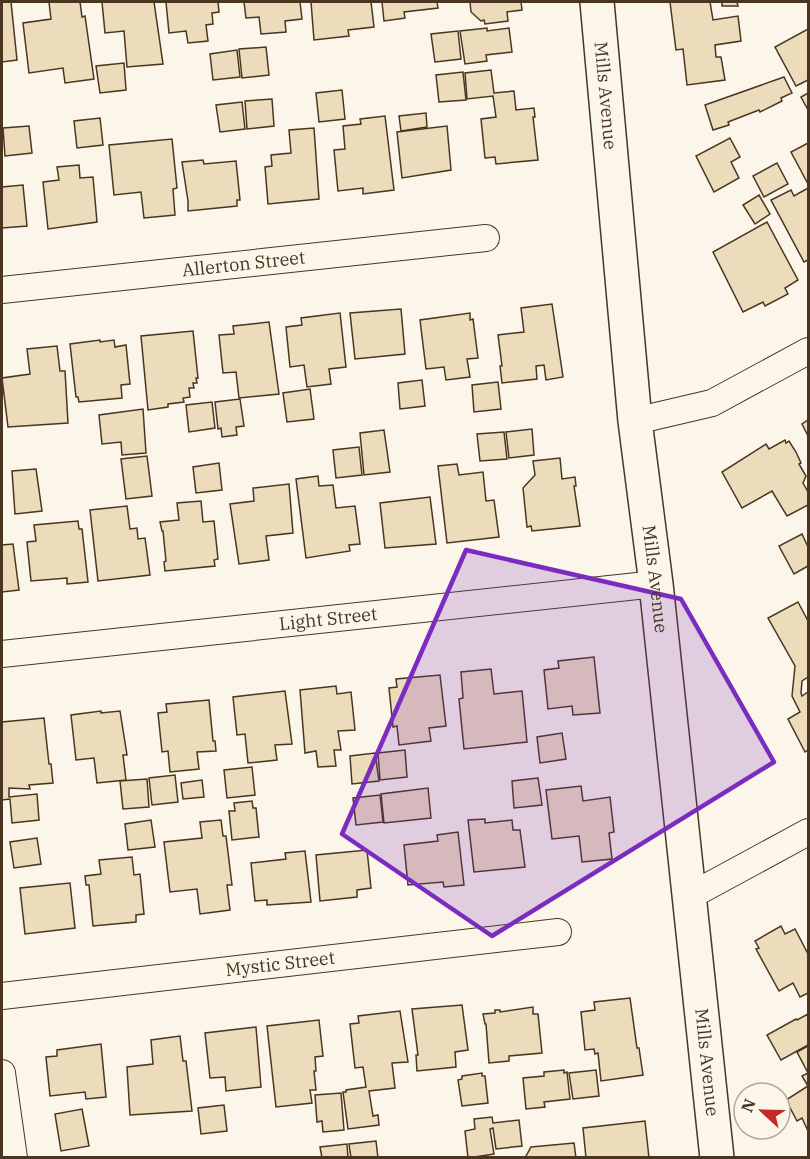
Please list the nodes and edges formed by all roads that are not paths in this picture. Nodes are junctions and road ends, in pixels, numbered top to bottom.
1 (597, 2) edge
2 (486, 238) dead end
3 (2, 290) edge
4 (808, 351) edge
5 (634, 421) junction
6 (656, 584) junction
7 (2, 654) edge
8 (808, 832) edge
9 (690, 896) junction
10 (558, 933) dead end
11 (2, 996) edge
12 (2, 1072) edge
13 (14, 1158) edge
14 (717, 1158) edge

1 - 5 main road, Mills Avenue
2 - 3 street, Allerton Street
4 - 5 street
5 - 6 main road, Mills Avenue
6 - 7 street, Light Street
6 - 9 main road, Mills Avenue
8 - 9 street
9 - 14 main road, Mills Avenue
10 - 11 street, Mystic Street
12 - 13 street

